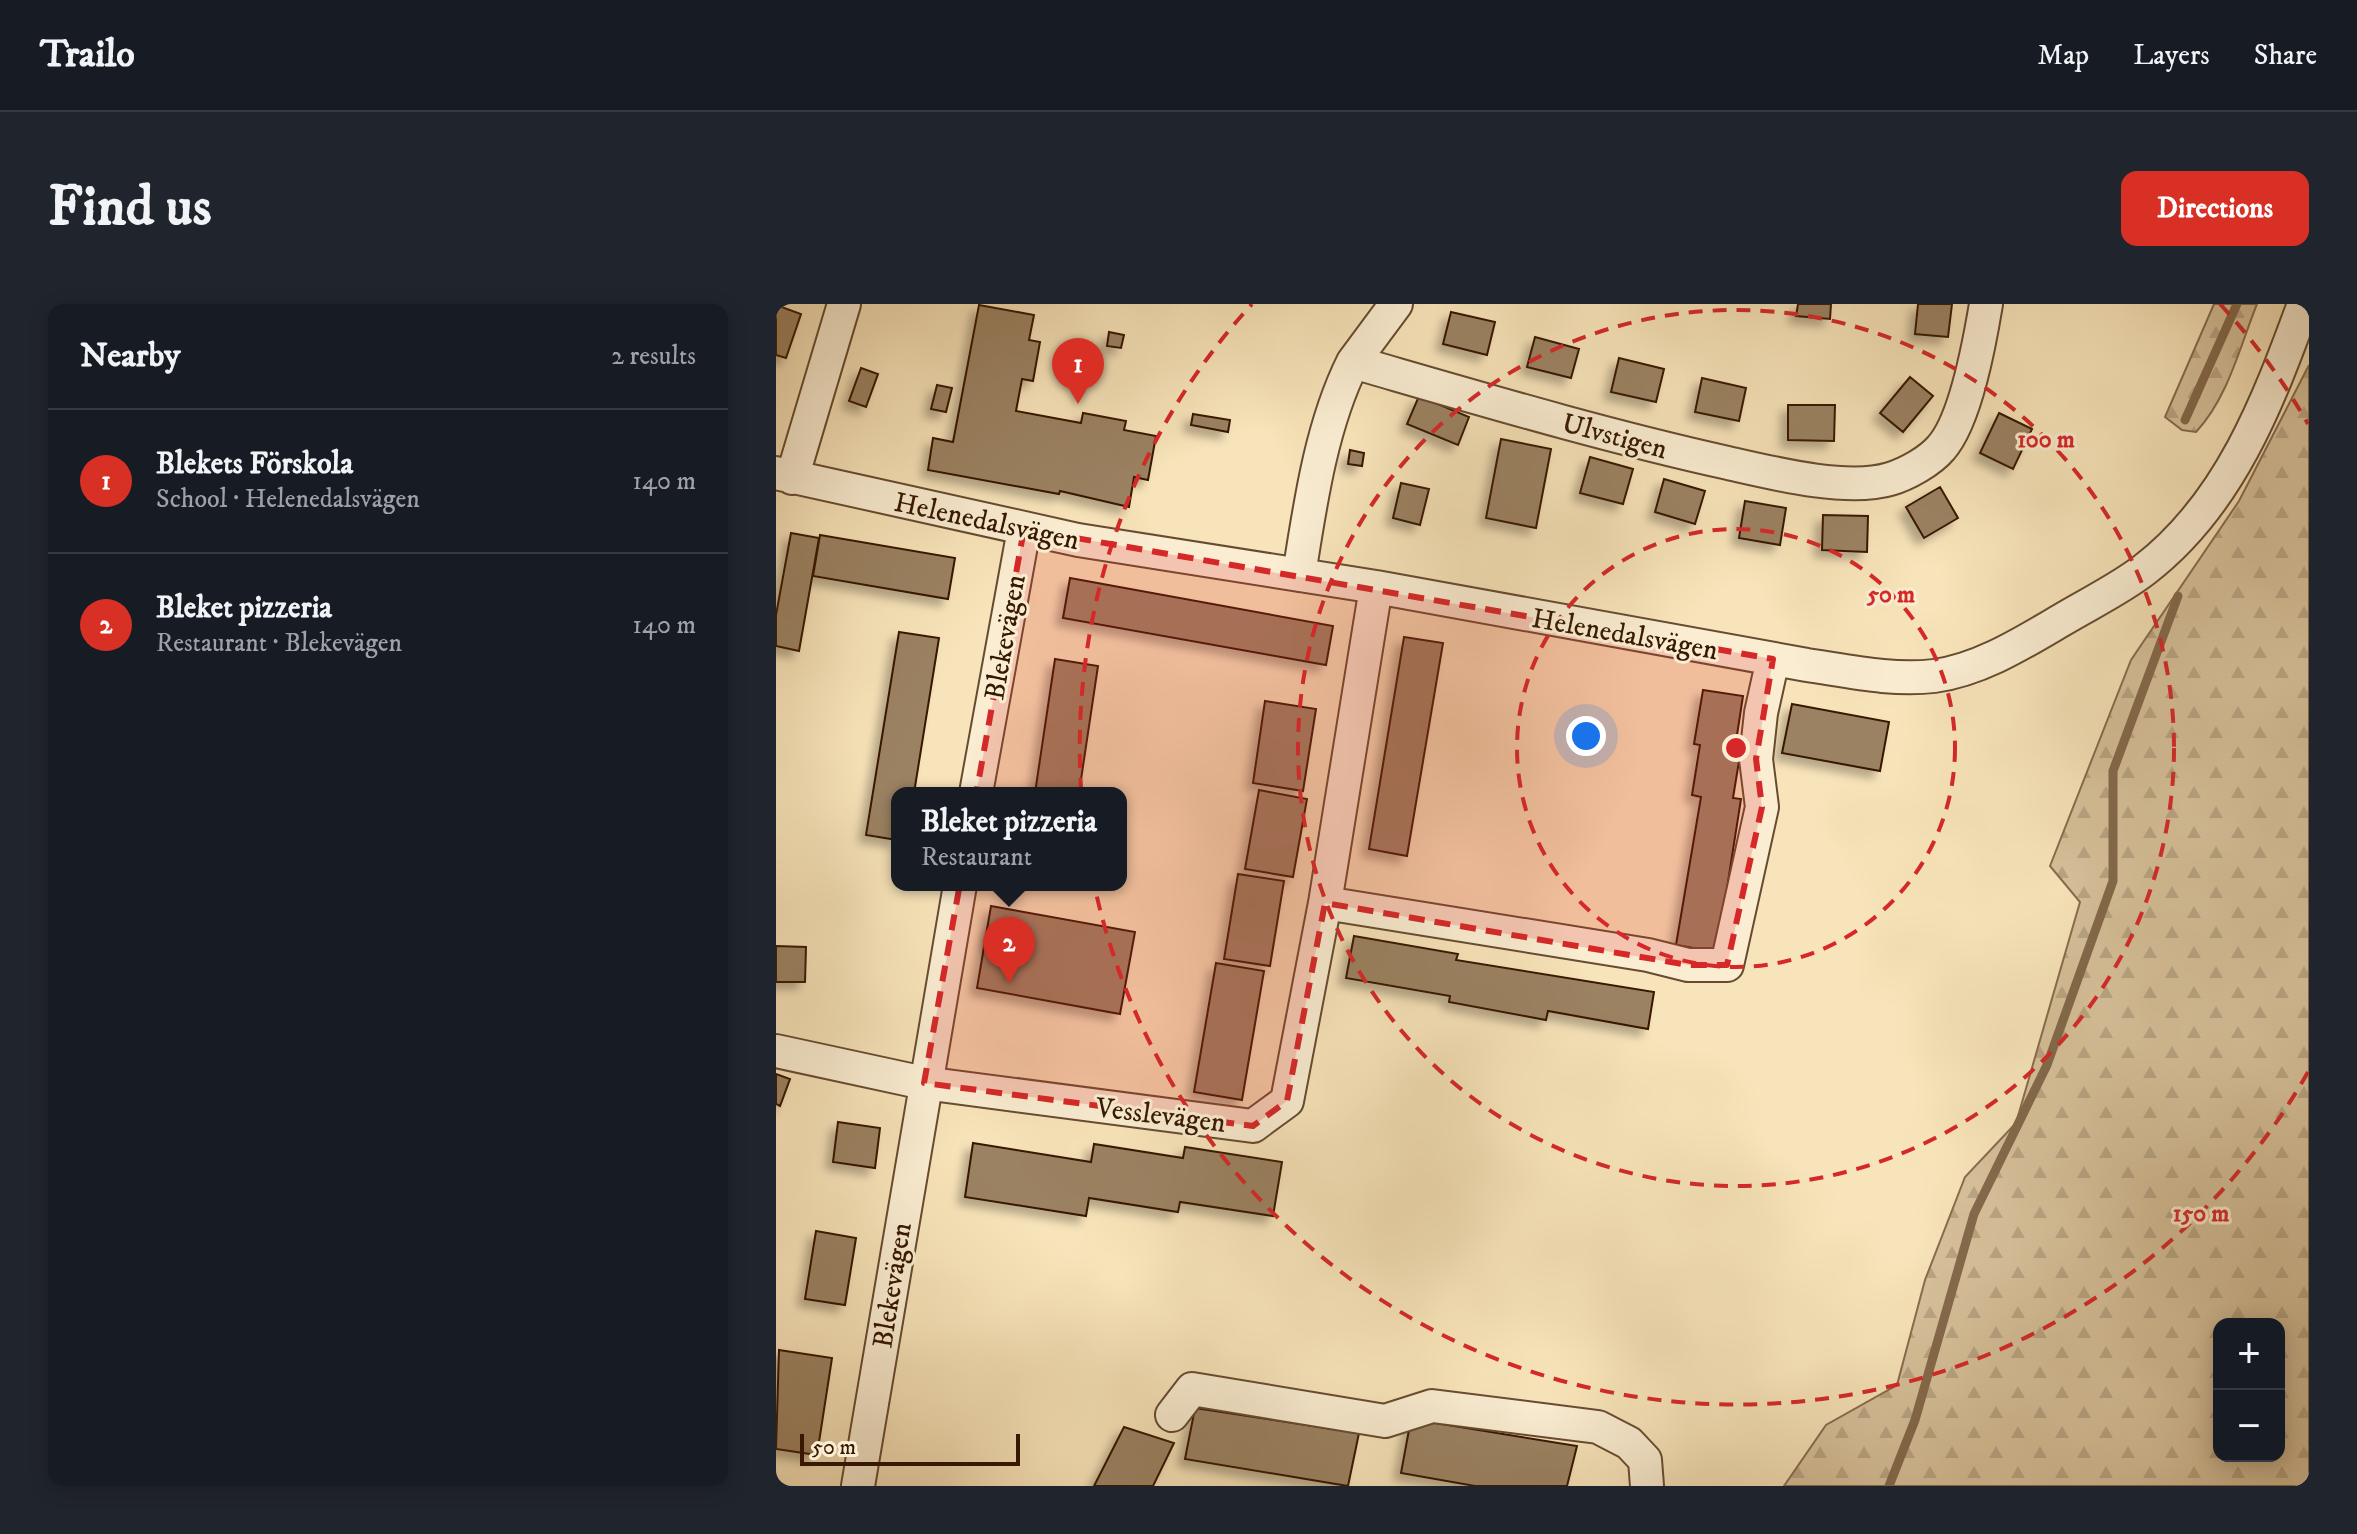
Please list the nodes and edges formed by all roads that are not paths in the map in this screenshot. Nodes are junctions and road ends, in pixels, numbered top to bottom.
1 (844, 304) edge
2 (1396, 304) edge
3 (1986, 304) edge
4 (2304, 304) edge
5 (1353, 362) junction
6 (784, 476) edge
7 (1024, 529) junction
8 (1299, 575) junction
9 (1376, 587) junction
10 (1773, 659) junction
11 (977, 787) edge
12 (959, 891) edge
13 (1325, 903) junction
14 (776, 1051) edge
15 (924, 1083) junction
16 (1172, 1415) dead end
17 (858, 1486) edge
18 (1647, 1486) edge

1 - 6 street
2 - 5 street
3 - 5 street, Ulvstigen
4 - 10 street, Helenedalsvägen
5 - 8 street
6 - 7 street, Helenedalsvägen
7 - 8 street, Helenedalsvägen
7 - 11 street, Blekevägen
8 - 9 street, Helenedalsvägen
9 - 10 street, Helenedalsvägen
9 - 13 street, Vesslevägen
10 - 13 street
12 - 15 street, Blekevägen
13 - 15 street, Vesslevägen
14 - 15 street
15 - 17 street, Blekevägen
16 - 18 street

